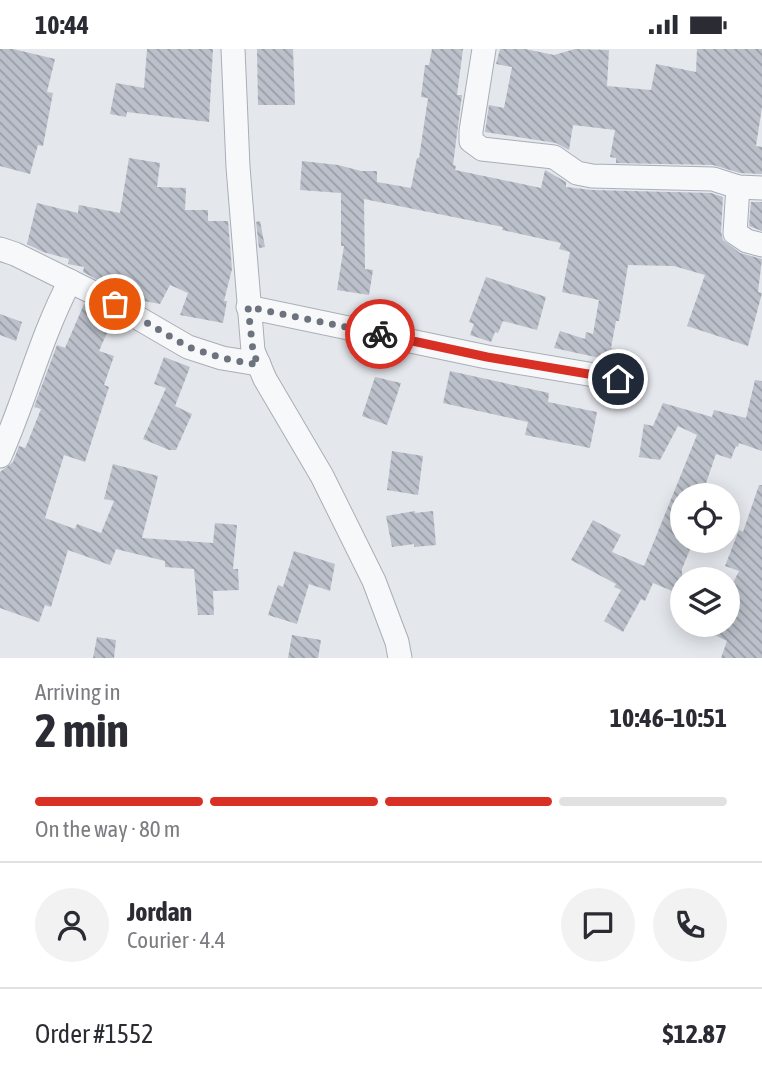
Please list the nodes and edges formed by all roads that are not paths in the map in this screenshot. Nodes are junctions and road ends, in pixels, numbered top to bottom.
1 (233, 49) edge
2 (484, 49) edge
3 (738, 187) junction
4 (762, 188) edge
5 (762, 244) edge
6 (0, 249) edge
7 (70, 281) junction
8 (248, 307) junction
9 (258, 365) junction
10 (618, 379) dead end
11 (0, 456) edge
12 (400, 658) edge

1 - 8 street
2 - 3 street
3 - 4 street
3 - 5 street
6 - 7 street
7 - 9 street
7 - 11 street
8 - 9 street
8 - 10 street
9 - 12 street

